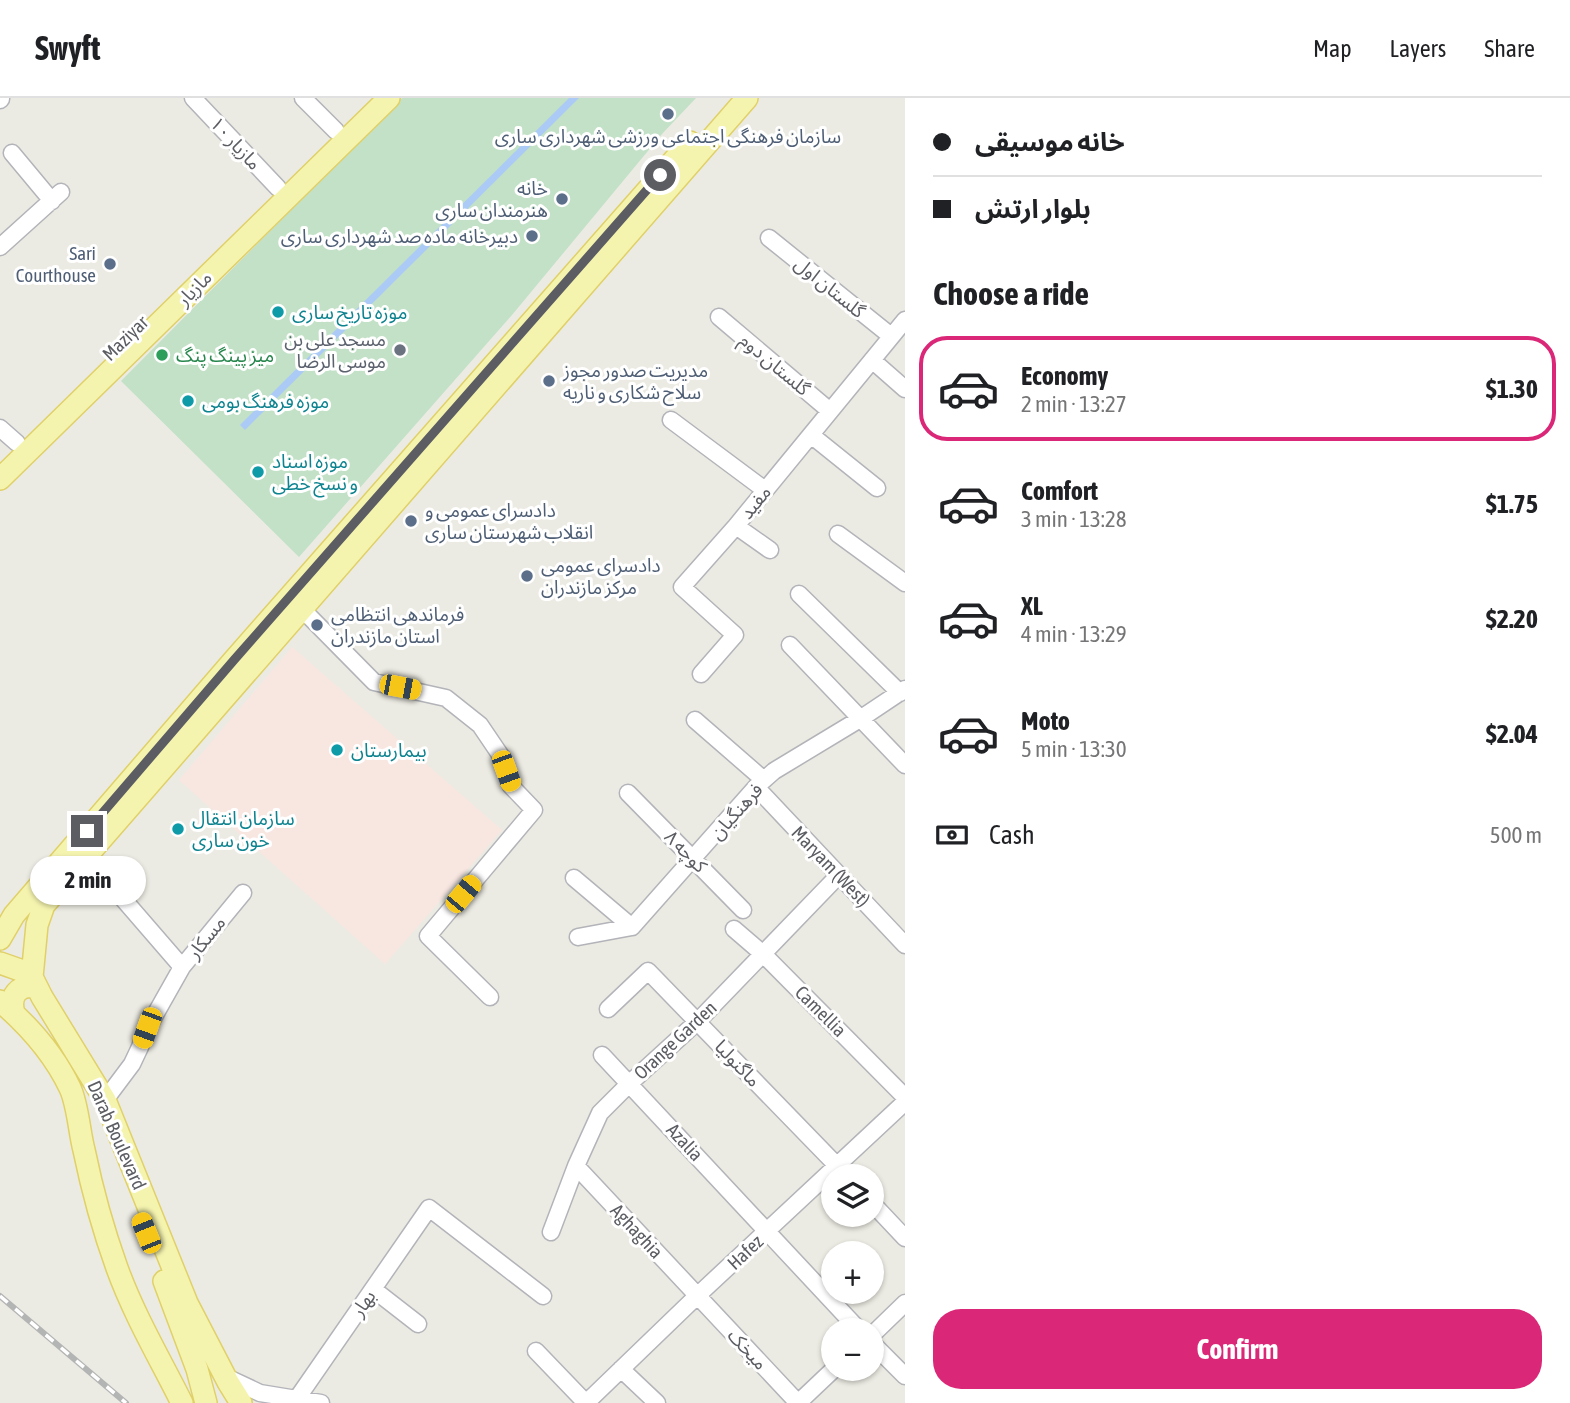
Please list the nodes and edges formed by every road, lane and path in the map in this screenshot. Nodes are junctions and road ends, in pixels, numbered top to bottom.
1 (193, 98) edge
2 (303, 98) edge
3 (370, 98) edge
4 (389, 98) edge
5 (728, 98) edge
6 (747, 98) edge
7 (336, 131) junction
8 (12, 153) dead end
9 (321, 155) junction
10 (278, 188) junction
11 (769, 238) dead end
12 (613, 240) junction
13 (0, 247) edge
14 (719, 317) dead end
15 (905, 321) edge
16 (891, 336) junction
17 (872, 360) junction
18 (107, 365) junction
19 (905, 389) edge
20 (830, 411) junction
21 (671, 420) dead end
22 (0, 428) edge
23 (811, 435) junction
24 (17, 443) junction
25 (0, 460) edge
26 (0, 479) edge
27 (877, 488) dead end
28 (765, 490) junction
29 (736, 526) junction
30 (838, 534) dead end
31 (770, 550) dead end
32 (905, 583) edge
33 (799, 594) dead end
34 (295, 603) junction
35 (790, 645) dead end
36 (240, 665) junction
37 (701, 674) dead end
38 (902, 691) edge
39 (860, 719) junction
40 (695, 720) dead end
41 (905, 765) edge
42 (760, 783) junction
43 (628, 793) dead end
44 (86, 856) junction
45 (693, 858) junction
46 (839, 875) junction
47 (574, 878) dead end
48 (243, 892) dead end
49 (743, 910) dead end
50 (7, 920) edge
51 (632, 927) junction
52 (734, 929) dead end
53 (578, 937) dead end
54 (0, 939) edge
55 (905, 945) edge
56 (763, 954) junction
57 (0, 963) edge
58 (182, 967) junction
59 (34, 982) junction
60 (490, 997) dead end
61 (7, 1007) edge
62 (608, 1009) dead end
63 (698, 1021) junction
64 (602, 1055) dead end
65 (630, 1083) junction
66 (71, 1091) junction
67 (99, 1091) junction
68 (905, 1097) edge
69 (905, 1102) edge
70 (835, 1164) edge
71 (848, 1164) edge
72 (576, 1166) junction
73 (821, 1188) edge
74 (884, 1216) edge
75 (767, 1230) junction
76 (551, 1232) dead end
77 (905, 1238) edge
78 (373, 1289) junction
79 (543, 1296) dead end
80 (697, 1296) junction
81 (905, 1303) edge
82 (848, 1318) edge
83 (884, 1323) edge
84 (418, 1324) dead end
85 (536, 1351) dead end
86 (884, 1355) edge
87 (621, 1369) junction
88 (905, 1376) edge
89 (821, 1381) edge
90 (226, 1387) edge
91 (296, 1401) edge
92 (184, 1403) edge
93 (206, 1403) edge
94 (241, 1403) edge
95 (321, 1403) edge
96 (586, 1403) edge
97 (657, 1403) edge
98 (798, 1403) edge

1 - 10 street, مازیار ١٠
2 - 7 street
3 - 7 main road, Maziyar
4 - 9 main road, مازیار
5 - 12 main road
6 - 12 main road
7 - 9 main road, Maziyar
8 - 13 street
9 - 10 main road, Maziyar
9 - 18 main road, مازیار
10 - 18 main road, Maziyar
11 - 16 street, گلستان اول
12 - 34 main road
14 - 20 street, گلستان دوم
15 - 16 street, مفید
16 - 17 street, مفید
17 - 19 street
17 - 20 street, مفید
18 - 24 main road, Maziyar
18 - 26 main road, مازیار
20 - 23 street, مفید
21 - 28 street
22 - 24 street
23 - 27 street
23 - 28 street, مفید
24 - 25 main road, Maziyar
28 - 29 street, مفید
29 - 31 street
29 - 37 street, مفید
30 - 32 street
33 - 38 street
34 - 36 main road
34 - 60 street
35 - 39 street
36 - 44 main road
36 - 50 main road
38 - 39 street, فرهنگیان
39 - 41 street
39 - 42 street, فرهنگیان
40 - 42 street, Maryam (West)
42 - 45 street, فرهنگیان
42 - 46 street, Maryam (West)
43 - 45 street, کوچه ۸
44 - 58 street, مسکار
44 - 59 main road
45 - 49 street, کوچه ۸
45 - 51 street, فرهنگیان
46 - 55 street, Maryam (West)
46 - 56 street, Orange Garden
47 - 51 street
48 - 58 street, مسکار
50 - 54 main road
51 - 53 street
52 - 56 street, Camellia
56 - 63 street, Orange Garden
56 - 68 street, Camellia
57 - 59 main road
58 - 67 street
59 - 61 main road
59 - 67 main road, Darab Boulevard
61 - 66 main road, Darab Boulevard
62 - 63 street, ماگنولیا
63 - 65 street, Orange Garden
63 - 70 street, ماگنولیا
64 - 65 street, Azalia
65 - 72 street, Orange Garden
65 - 75 street, Azalia
66 - 92 main road
66 - 92 main road, Darab Boulevard
67 - 90 main road, Darab Boulevard
67 - 93 main road
69 - 71 street, Hafez
72 - 76 street, Orange Garden
72 - 80 street, Aghaghia
73 - 75 street, Hafez
74 - 77 street
75 - 80 street, Hafez
75 - 82 street, Azalia
78 - 79 street, بهار
78 - 84 street
78 - 91 street, بهار
80 - 87 street, Hafez
80 - 98 street, میخک
81 - 83 street
85 - 96 street
86 - 88 street
87 - 96 street, Hafez
87 - 97 street
89 - 98 street
90 - 91 street
90 - 94 main road, Darab Boulevard
91 - 95 street

